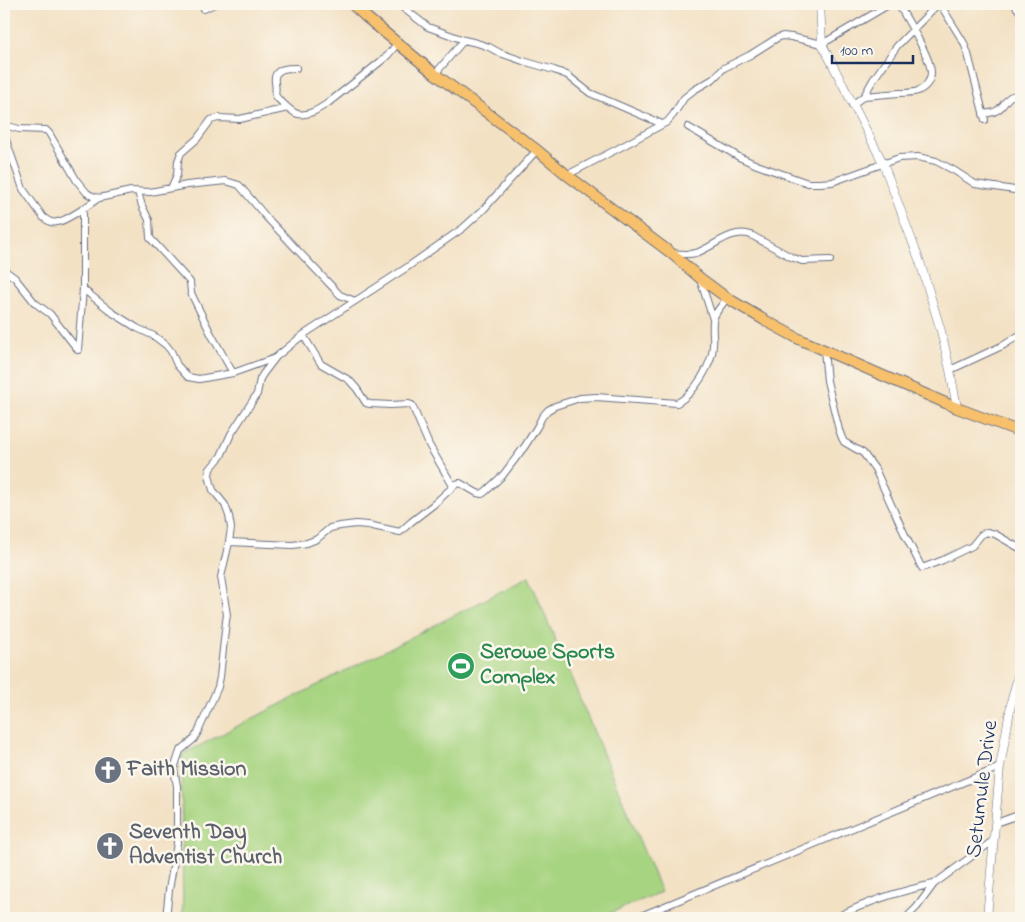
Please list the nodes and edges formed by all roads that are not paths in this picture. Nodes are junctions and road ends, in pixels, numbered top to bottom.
1 (214, 4) edge
2 (352, 4) edge
3 (398, 4) edge
4 (820, 4) edge
5 (890, 4) edge
6 (898, 4) edge
7 (939, 4) edge
8 (1014, 4) edge
9 (204, 9) dead end
10 (1021, 13) edge
11 (913, 28) junction
12 (464, 40) junction
13 (397, 44) junction
14 (822, 44) junction
15 (296, 68) dead end
16 (435, 74) junction
17 (864, 96) junction
18 (1021, 96) edge
19 (852, 105) junction
20 (288, 108) junction
21 (662, 124) junction
22 (4, 125) edge
23 (688, 127) dead end
24 (4, 134) edge
25 (537, 150) junction
26 (882, 163) junction
27 (567, 175) junction
28 (170, 188) junction
29 (138, 192) junction
30 (1021, 192) edge
31 (99, 198) junction
32 (83, 208) junction
33 (671, 253) junction
34 (830, 260) dead end
35 (4, 270) edge
36 (700, 278) junction
37 (83, 288) junction
38 (727, 298) junction
39 (355, 301) junction
40 (713, 320) junction
41 (1021, 334) edge
42 (304, 335) junction
43 (824, 350) junction
44 (276, 357) junction
45 (950, 370) junction
46 (233, 373) junction
47 (957, 408) junction
48 (1021, 432) edge
49 (452, 486) junction
50 (229, 542) junction
51 (1019, 546) edge
52 (1021, 665) edge
53 (1000, 767) junction
54 (1021, 814) edge
55 (996, 823) junction
56 (994, 840) junction
57 (934, 884) junction
58 (166, 918) edge
59 (636, 918) edge
60 (835, 918) edge
61 (906, 918) edge
62 (987, 918) edge

1 - 9 street
2 - 13 main road
3 - 12 street
4 - 14 street
5 - 14 street
6 - 11 street
7 - 11 street
7 - 18 street
8 - 10 street
11 - 17 street
11 - 17 street
12 - 16 street
12 - 21 street
13 - 16 main road
13 - 20 street
14 - 19 street
14 - 21 street
15 - 20 street
16 - 25 main road
17 - 19 street
19 - 26 street
20 - 28 street
21 - 27 street
22 - 31 street
23 - 26 street
24 - 32 street
25 - 27 main road
25 - 39 street
26 - 30 street
26 - 45 street
27 - 33 main road
28 - 29 street
28 - 39 street
29 - 31 street
29 - 46 street
31 - 32 street
32 - 37 street
33 - 34 street
33 - 36 main road
35 - 37 street
36 - 38 main road
36 - 40 street
37 - 46 street
38 - 40 street
38 - 43 main road
39 - 42 street
40 - 49 street
41 - 45 street
42 - 44 street
42 - 49 street
43 - 47 main road
43 - 51 street
44 - 46 street
44 - 50 street
45 - 47 street
47 - 48 main road
49 - 50 street
50 - 58 street
52 - 53 street, Setumule Drive
53 - 55 street, Setumule Drive
53 - 59 street
54 - 55 street
55 - 56 street, Setumule Drive
56 - 57 street
56 - 62 street, Setumule Drive
57 - 60 street
57 - 61 street

